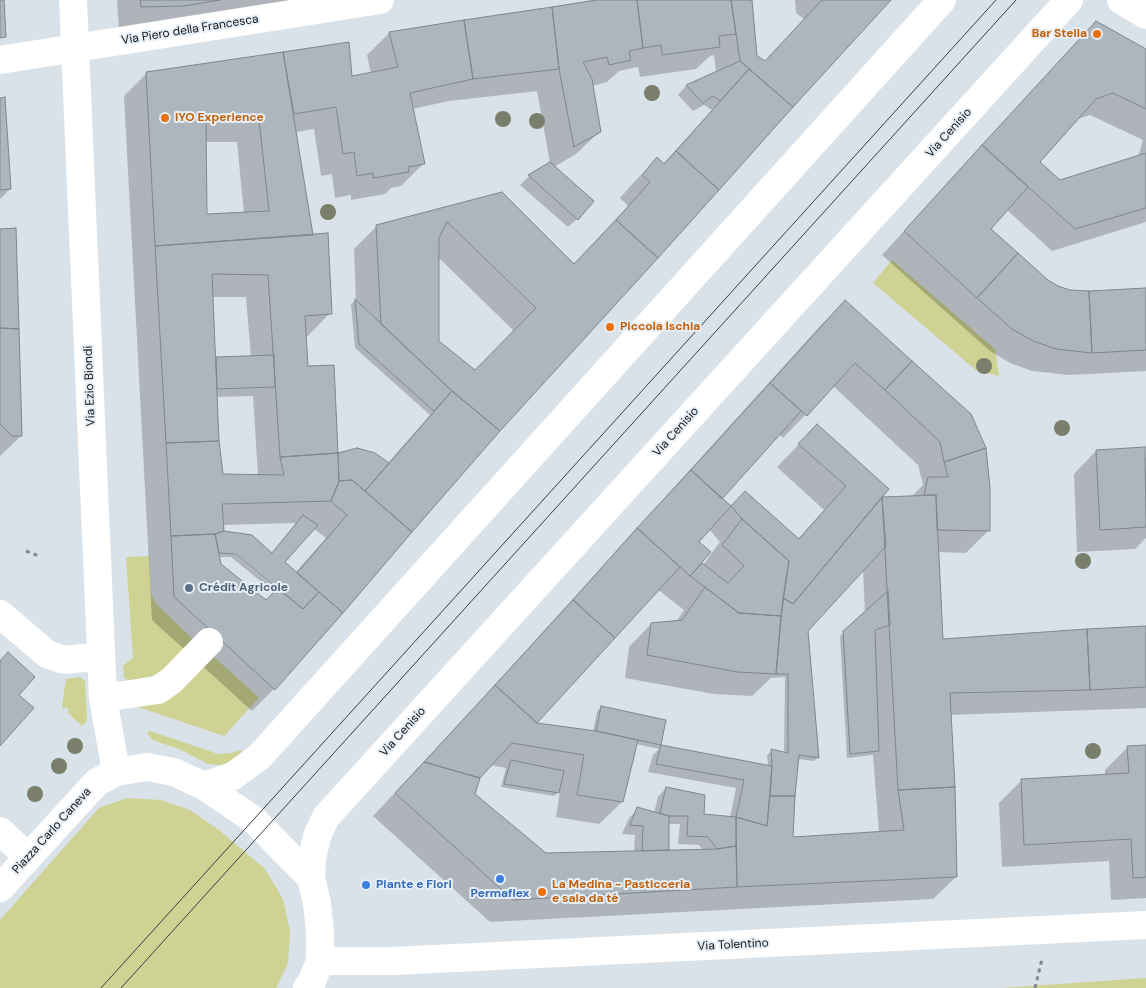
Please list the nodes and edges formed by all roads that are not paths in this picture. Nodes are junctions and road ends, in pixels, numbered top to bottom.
1 (73, 0) edge
2 (380, 0) edge
3 (942, 0) edge
4 (1069, 0) edge
5 (1121, 0) edge
6 (1146, 15) edge
7 (75, 49) junction
8 (0, 60) edge
9 (0, 614) edge
10 (209, 642) dead end
11 (101, 656) junction
12 (103, 698) junction
13 (116, 772) junction
14 (204, 786) junction
15 (0, 831) edge
16 (28, 857) junction
17 (311, 878) junction
18 (0, 888) edge
19 (1146, 924) edge
20 (320, 961) junction
21 (307, 988) edge

1 - 7 main road, Via Ezio Biondi
2 - 7 main road, Via Piero della Francesca
3 - 14 main road
4 - 17 main road, Via Cenisio
5 - 6 main road
7 - 8 main road, Via Piero della Francesca
7 - 11 main road, Via Ezio Biondi
9 - 11 main road
10 - 12 main road
11 - 12 main road, Via Ezio Biondi
12 - 13 main road, Via Ezio Biondi
13 - 14 main road, Piazza Carlo Caneva
13 - 16 main road, Piazza Carlo Caneva
14 - 17 main road, Piazza Carlo Caneva
15 - 16 main road
16 - 18 main road, Piazza Carlo Caneva
17 - 20 main road, Piazza Carlo Caneva
19 - 20 main road, Via Tolentino
20 - 21 main road, Piazza Carlo Caneva

